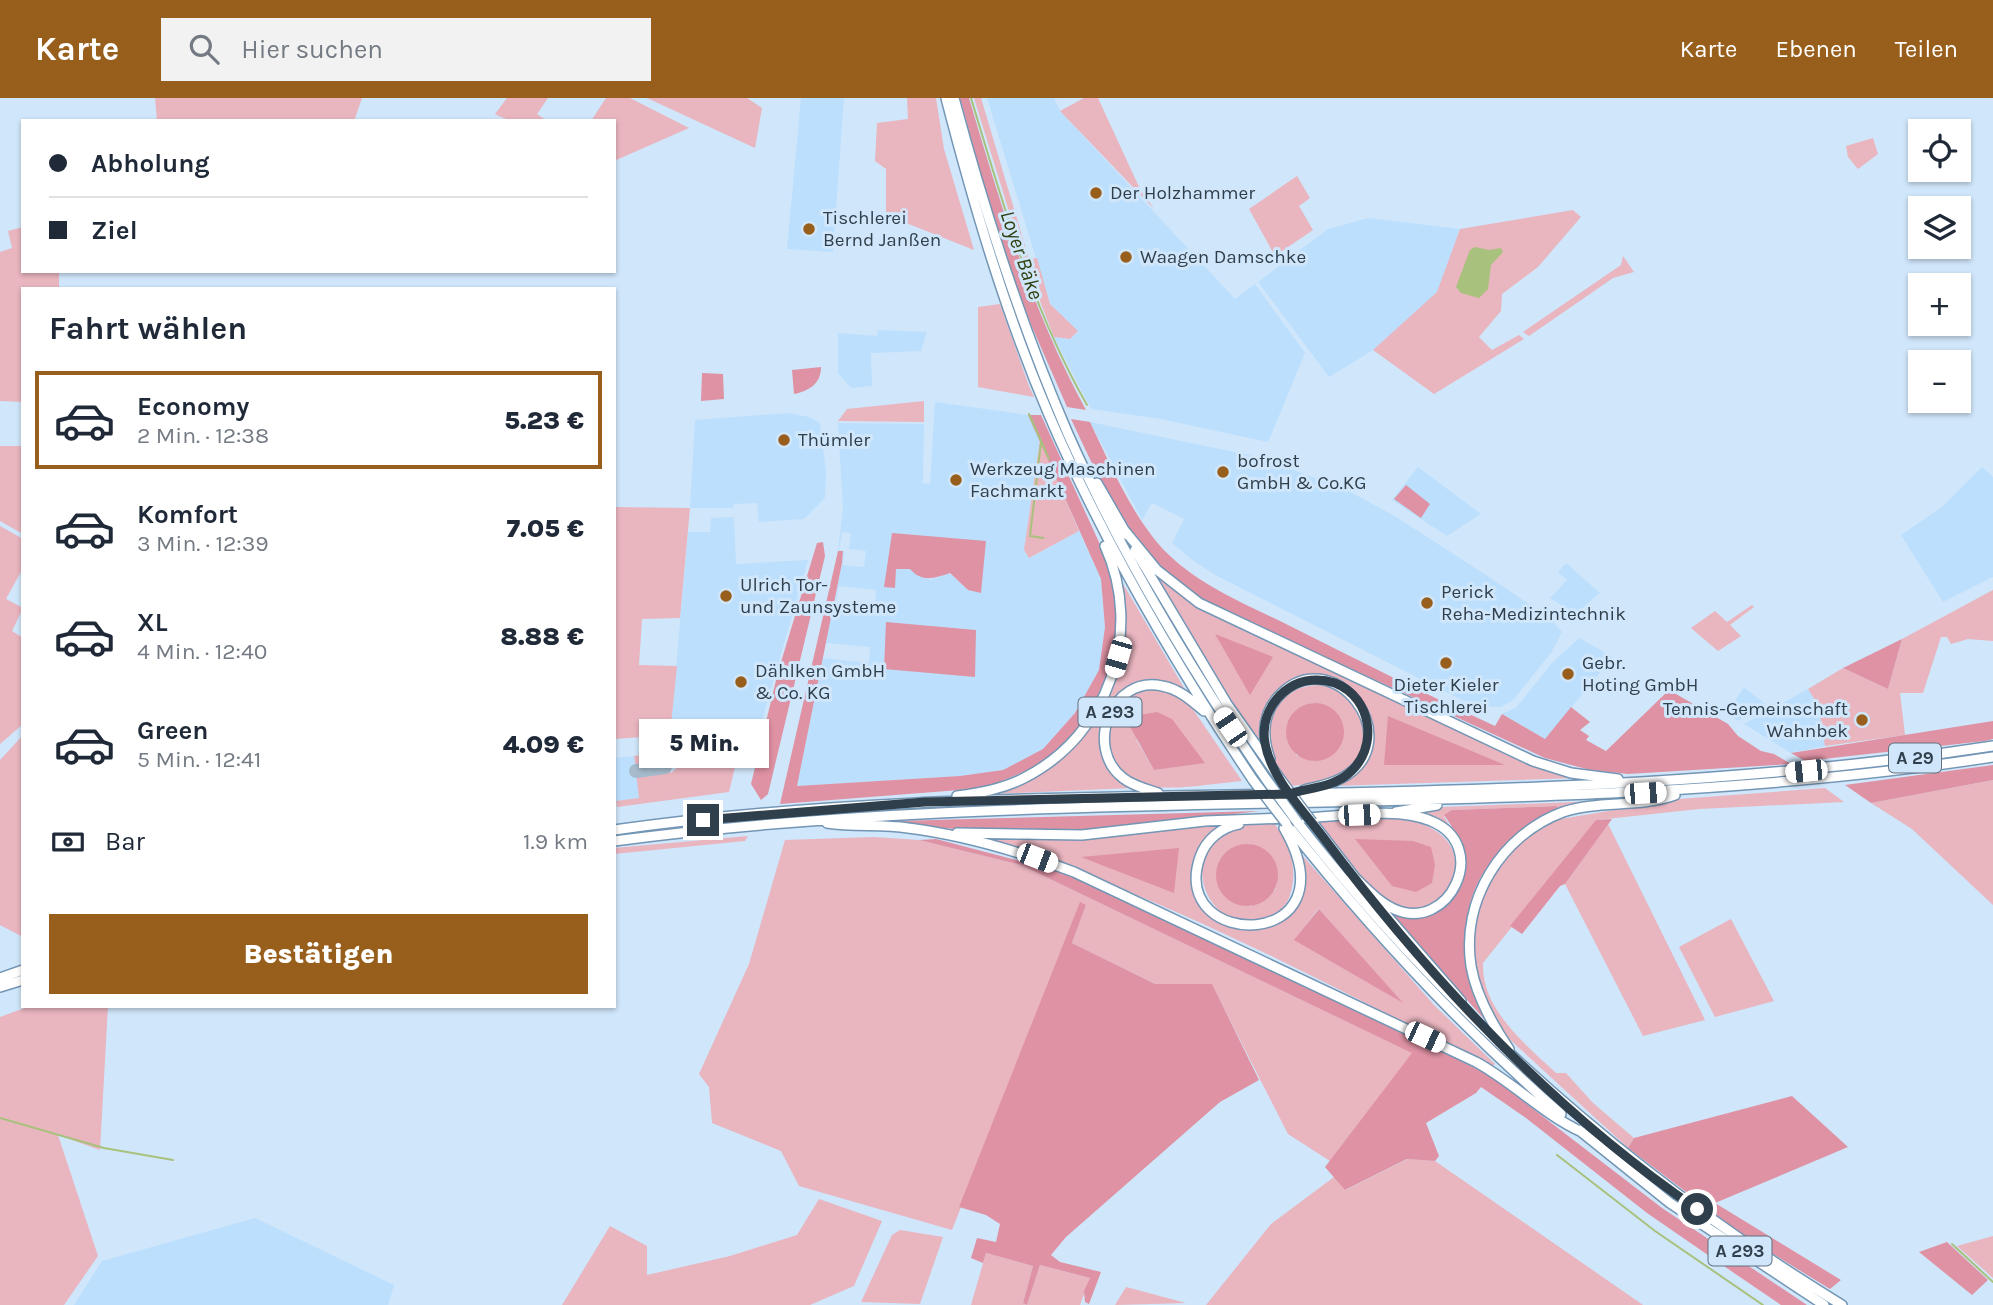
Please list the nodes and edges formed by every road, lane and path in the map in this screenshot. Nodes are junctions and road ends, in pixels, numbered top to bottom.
1 (946, 98) edge
2 (954, 98) edge
3 (1047, 396) junction
4 (1077, 453) junction
5 (1125, 531) junction
6 (1105, 534) junction
7 (1211, 717) junction
8 (1993, 747) edge
9 (1993, 757) edge
10 (1280, 779) junction
11 (1633, 784) junction
12 (1688, 790) junction
13 (1289, 794) junction
14 (1166, 795) junction
15 (1470, 800) junction
16 (925, 802) junction
17 (1382, 814) junction
18 (1263, 818) junction
19 (812, 820) junction
20 (616, 823) edge
21 (1284, 823) junction
22 (634, 827) junction
23 (616, 830) edge
24 (934, 832) junction
25 (616, 841) edge
26 (1352, 875) junction
27 (21, 971) edge
28 (0, 978) edge
29 (21, 981) edge
30 (0, 987) edge
31 (1507, 1047) junction
32 (1520, 1064) junction
33 (1581, 1132) junction
34 (1815, 1294) junction
35 (1824, 1305) edge
36 (1842, 1305) edge

1 - 3 highway, A 293
2 - 3 highway, A 293
3 - 4 highway, A 293
3 - 6 highway, A 293
4 - 5 highway
4 - 32 highway, A 293, bridge
5 - 10 highway
5 - 11 highway
6 - 7 highway, A 293
6 - 16 highway
7 - 14 highway, A 293
7 - 21 highway, A 293, bridge
8 - 11 highway, A 29
9 - 12 highway, A 29
10 - 13 highway
10 - 26 highway, bridge
11 - 13 highway, A 29
12 - 15 highway, A 29
12 - 31 highway
13 - 14 highway, A 29
14 - 16 highway, A 29
15 - 17 highway
15 - 19 highway, A 29
16 - 22 highway, A 29
17 - 18 highway
17 - 26 highway
18 - 21 highway
18 - 24 highway
19 - 24 highway
19 - 25 highway, A 29
20 - 22 highway
21 - 33 highway, A 293
22 - 23 highway, A 29
24 - 33 highway
26 - 31 highway
27 - 28 highway
29 - 30 highway
31 - 32 highway
32 - 34 highway, A 293
33 - 34 highway, A 293
34 - 35 highway, A 293
34 - 36 highway, A 293

